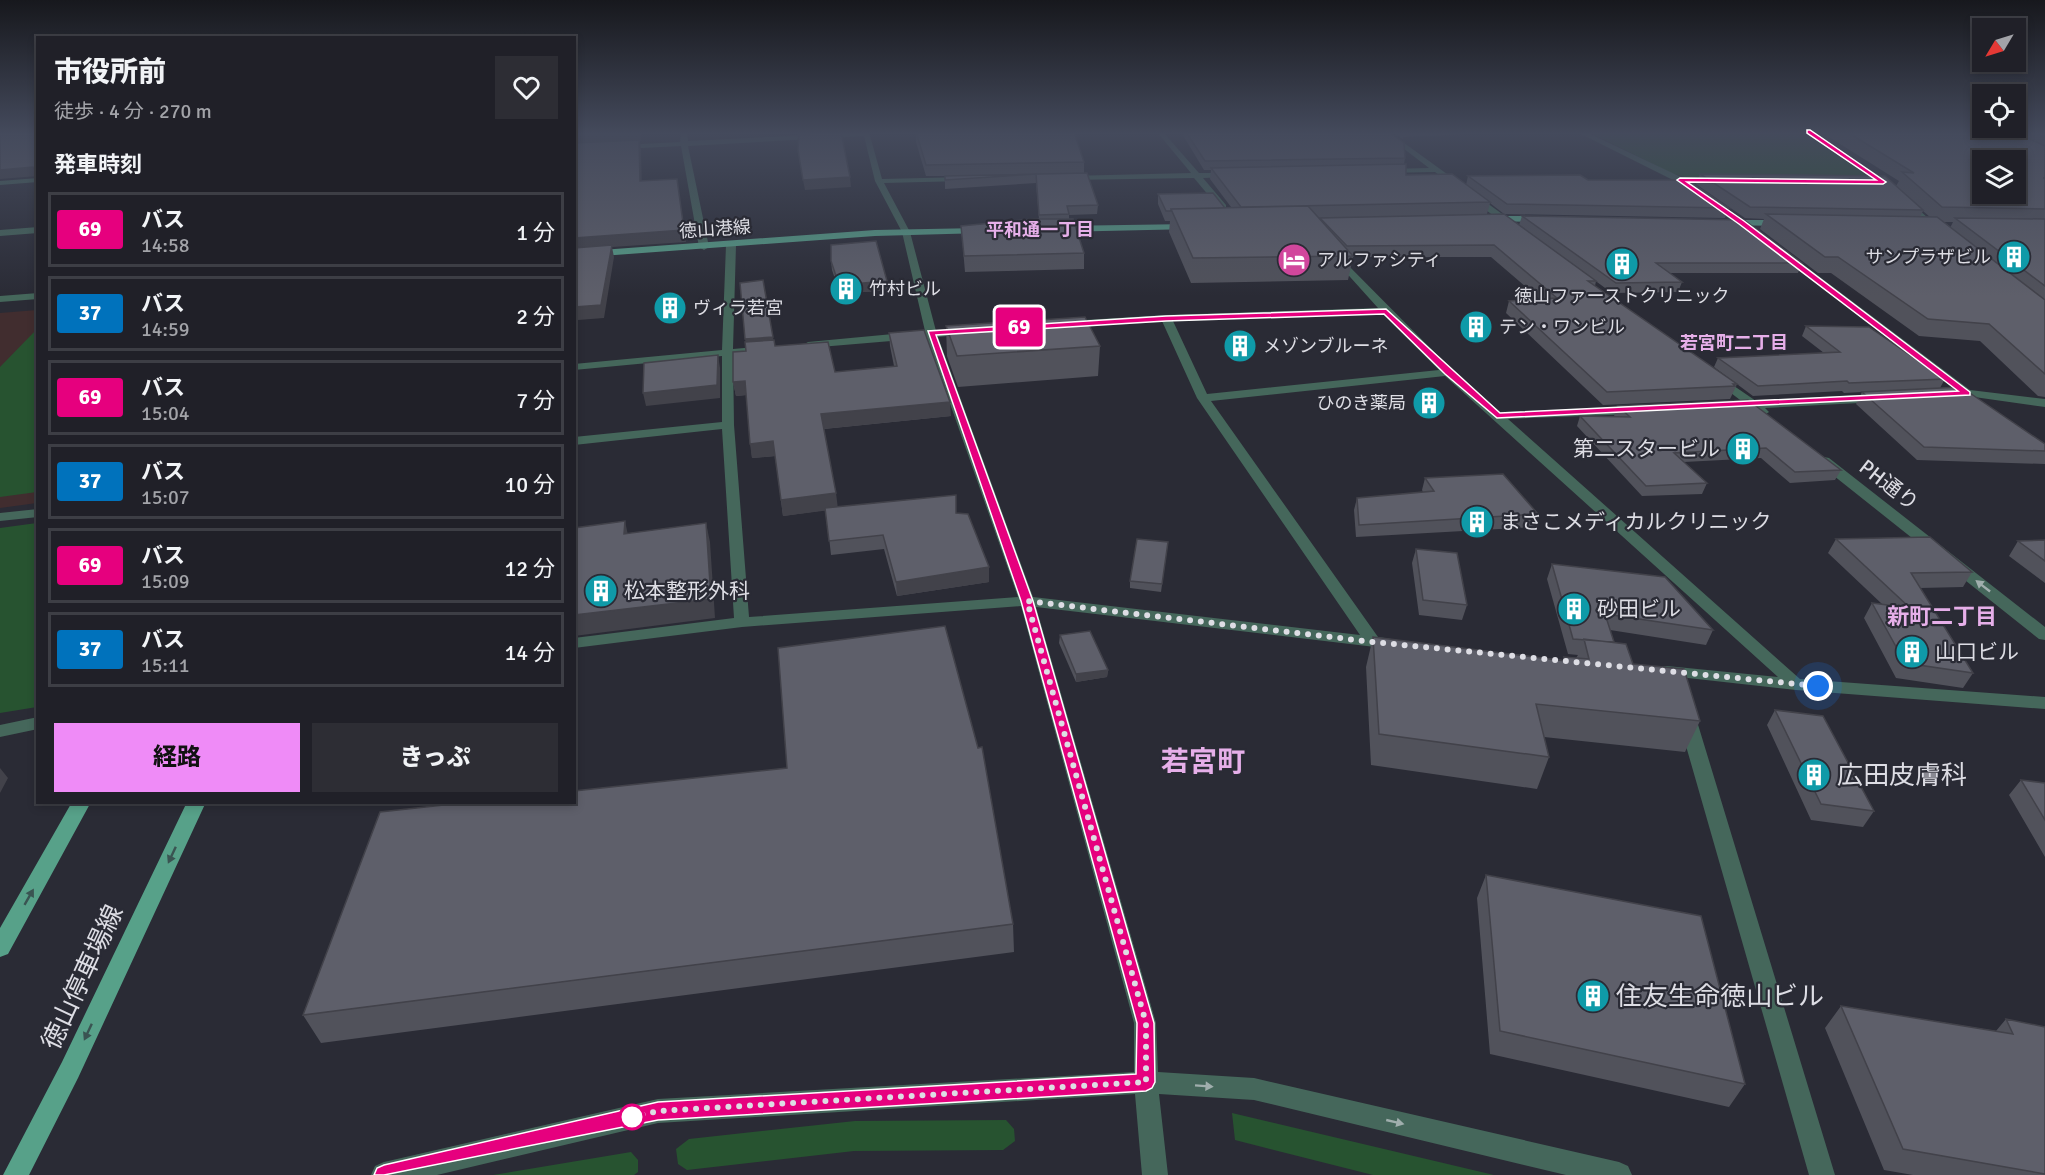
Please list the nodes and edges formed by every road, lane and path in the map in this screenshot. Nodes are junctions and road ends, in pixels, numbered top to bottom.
1 (692, 187) edge
2 (882, 187) edge
3 (1205, 187) edge
4 (1461, 187) edge
5 (1690, 187) edge
6 (1888, 187) edge
7 (1231, 217) edge
8 (1481, 219) edge
9 (1504, 219) junction
10 (1552, 219) edge
11 (1718, 222) edge
12 (1742, 222) junction
13 (1789, 223) edge
14 (1203, 226) edge
15 (1920, 226) edge
16 (1932, 227) junction
17 (36, 230) edge
18 (1048, 230) edge
19 (1942, 230) edge
20 (989, 231) edge
21 (0, 232) edge
22 (906, 232) junction
23 (1523, 233) edge
24 (1760, 236) edge
25 (1324, 242) edge
26 (731, 245) junction
27 (704, 247) junction
28 (1779, 251) edge
29 (576, 255) edge
30 (36, 296) edge
31 (0, 299) edge
32 (1386, 311) junction
33 (1166, 318) junction
34 (1060, 325) edge
35 (978, 330) edge
36 (931, 333) junction
37 (795, 346) edge
38 (773, 348) edge
39 (728, 352) junction
40 (576, 367) edge
41 (1706, 369) edge
42 (1448, 372) junction
43 (1967, 393) junction
44 (1936, 395) edge
45 (1203, 398) junction
46 (1890, 398) edge
47 (2045, 403) edge
48 (1754, 405) junction
49 (1730, 406) edge
50 (1649, 409) edge
51 (1497, 416) junction
52 (1773, 420) edge
53 (728, 425) junction
54 (576, 441) edge
55 (1810, 449) edge
56 (36, 513) edge
57 (0, 517) edge
58 (1027, 601) junction
59 (742, 622) junction
60 (2045, 636) edge
61 (1373, 642) junction
62 (576, 643) edge
63 (1408, 646) edge
64 (1650, 669) edge
65 (1673, 672) junction
66 (1796, 684) junction
67 (2045, 703) edge
68 (36, 723) edge
69 (0, 730) edge
70 (81, 804) edge
71 (196, 804) edge
72 (0, 948) edge
73 (1146, 1082) junction
74 (16, 1175) edge
75 (384, 1175) edge
76 (1155, 1175) edge
77 (1619, 1175) edge
78 (1822, 1175) edge

1 - 27 street
2 - 22 street
3 - 7 street
4 - 9 street
5 - 12 street
6 - 16 street
8 - 9 main road
9 - 10 main road
9 - 23 street
11 - 12 main road
12 - 13 main road
12 - 24 street
14 - 18 main road
15 - 16 main road
16 - 19 street
17 - 21 street
20 - 22 main road, 徳山港線
22 - 26 main road, 徳山港線
22 - 36 street
25 - 32 street
26 - 27 main road, 徳山港線
26 - 39 street
27 - 29 main road, 徳山港線
28 - 43 street
30 - 31 street
32 - 33 street
32 - 42 street
33 - 34 street
33 - 45 street
35 - 36 street
36 - 37 street
36 - 58 street
38 - 39 street
39 - 40 street
39 - 53 street
41 - 48 street
42 - 45 street
42 - 51 street
43 - 44 street
43 - 47 street
45 - 61 street
46 - 48 street
48 - 49 street
48 - 52 street
50 - 51 street
51 - 66 street
53 - 54 street
53 - 59 street
60 -> 55 street, PH通り
56 - 57 street
58 - 59 street
58 - 61 street
58 - 73 street
59 - 62 street
61 - 63 street
64 - 65 street
65 - 66 street
65 - 78 street
66 - 67 street
68 - 69 street
72 -> 70 main road
71 -> 74 main road, 徳山停車場線
73 - 75 street
73 - 76 street
73 -> 77 street

